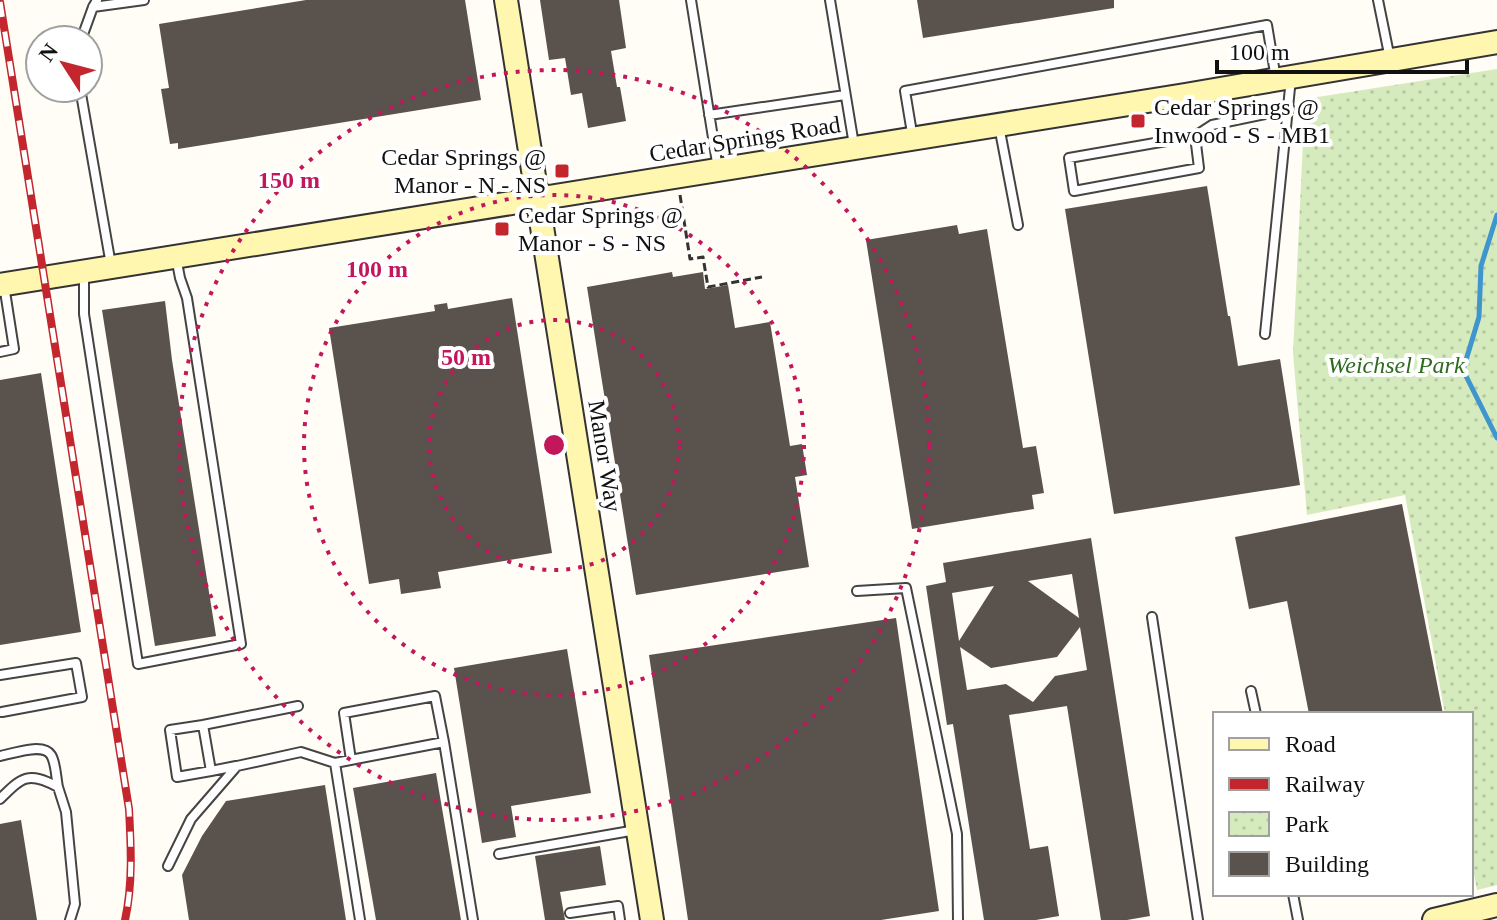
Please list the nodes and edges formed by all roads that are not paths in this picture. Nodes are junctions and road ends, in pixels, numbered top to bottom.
1 (144, 0) edge
2 (506, 0) edge
3 (691, 0) edge
4 (830, 0) edge
5 (1378, 0) edge
6 (95, 3) edge
7 (87, 24) edge
8 (1497, 42) edge
9 (1390, 60) junction
10 (1284, 78) junction
11 (845, 95) junction
12 (83, 104) edge
13 (1290, 109) junction
14 (709, 115) junction
15 (998, 125) junction
16 (1195, 136) junction
17 (913, 139) junction
18 (854, 148) junction
19 (718, 170) junction
20 (538, 199) junction
21 (1018, 225) dead end
22 (176, 256) junction
23 (111, 267) junction
24 (83, 271) junction
25 (2, 285) edge
26 (1265, 334) dead end
27 (0, 352) edge
28 (857, 591) dead end
29 (1152, 617) dead end
30 (0, 675) edge
31 (1251, 691) dead end
32 (298, 706) dead end
33 (2, 712) edge
34 (1256, 712) edge
35 (203, 725) junction
36 (444, 742) junction
37 (0, 756) edge
38 (351, 760) junction
39 (335, 763) junction
40 (237, 766) junction
41 (211, 771) junction
42 (58, 787) junction
43 (0, 799) edge
44 (638, 830) junction
45 (499, 854) dead end
46 (168, 866) dead end
47 (1293, 896) edge
48 (1497, 905) edge
49 (570, 913) dead end
50 (70, 920) edge
51 (360, 920) edge
52 (473, 920) edge
53 (620, 920) edge
54 (651, 920) edge
55 (958, 920) edge
56 (1198, 920) edge
57 (1298, 920) edge
58 (1434, 920) edge

1 - 6 lane
2 - 20 main road, Manor Way
3 - 14 lane
4 - 11 lane
5 - 9 lane
6 - 7 lane
8 - 9 main road, Cedar Springs Road
9 - 10 main road, Cedar Springs Road
10 - 13 lane
10 - 15 main road, Cedar Springs Road
10 - 17 lane
11 - 14 lane
11 - 18 lane
12 - 23 lane
13 - 16 lane
13 - 26 lane
14 - 19 lane
15 - 17 main road, Cedar Springs Road
15 - 21 lane
16 - 16 lane
17 - 18 main road, Cedar Springs Road
18 - 19 main road, Cedar Springs Road
19 - 20 main road, Cedar Springs Road
20 - 22 main road, Cedar Springs Road
20 - 44 main road, Manor Way
22 - 23 main road, Cedar Springs Road
22 - 24 lane
23 - 24 main road, Cedar Springs Road
24 - 25 main road, Cedar Springs Road
25 - 27 lane
28 - 55 lane
29 - 56 lane
30 - 33 lane
31 - 34 lane
32 - 35 lane
35 - 41 lane
35 - 41 lane
36 - 38 lane
36 - 38 lane
36 - 52 lane
37 - 42 lane
38 - 39 lane
39 - 40 lane
39 - 51 lane
40 - 41 lane
40 - 46 lane
42 - 43 lane
42 - 50 lane
44 - 45 lane
44 - 54 main road, Manor Way
47 - 57 lane
48 - 58 main road
49 - 53 lane

